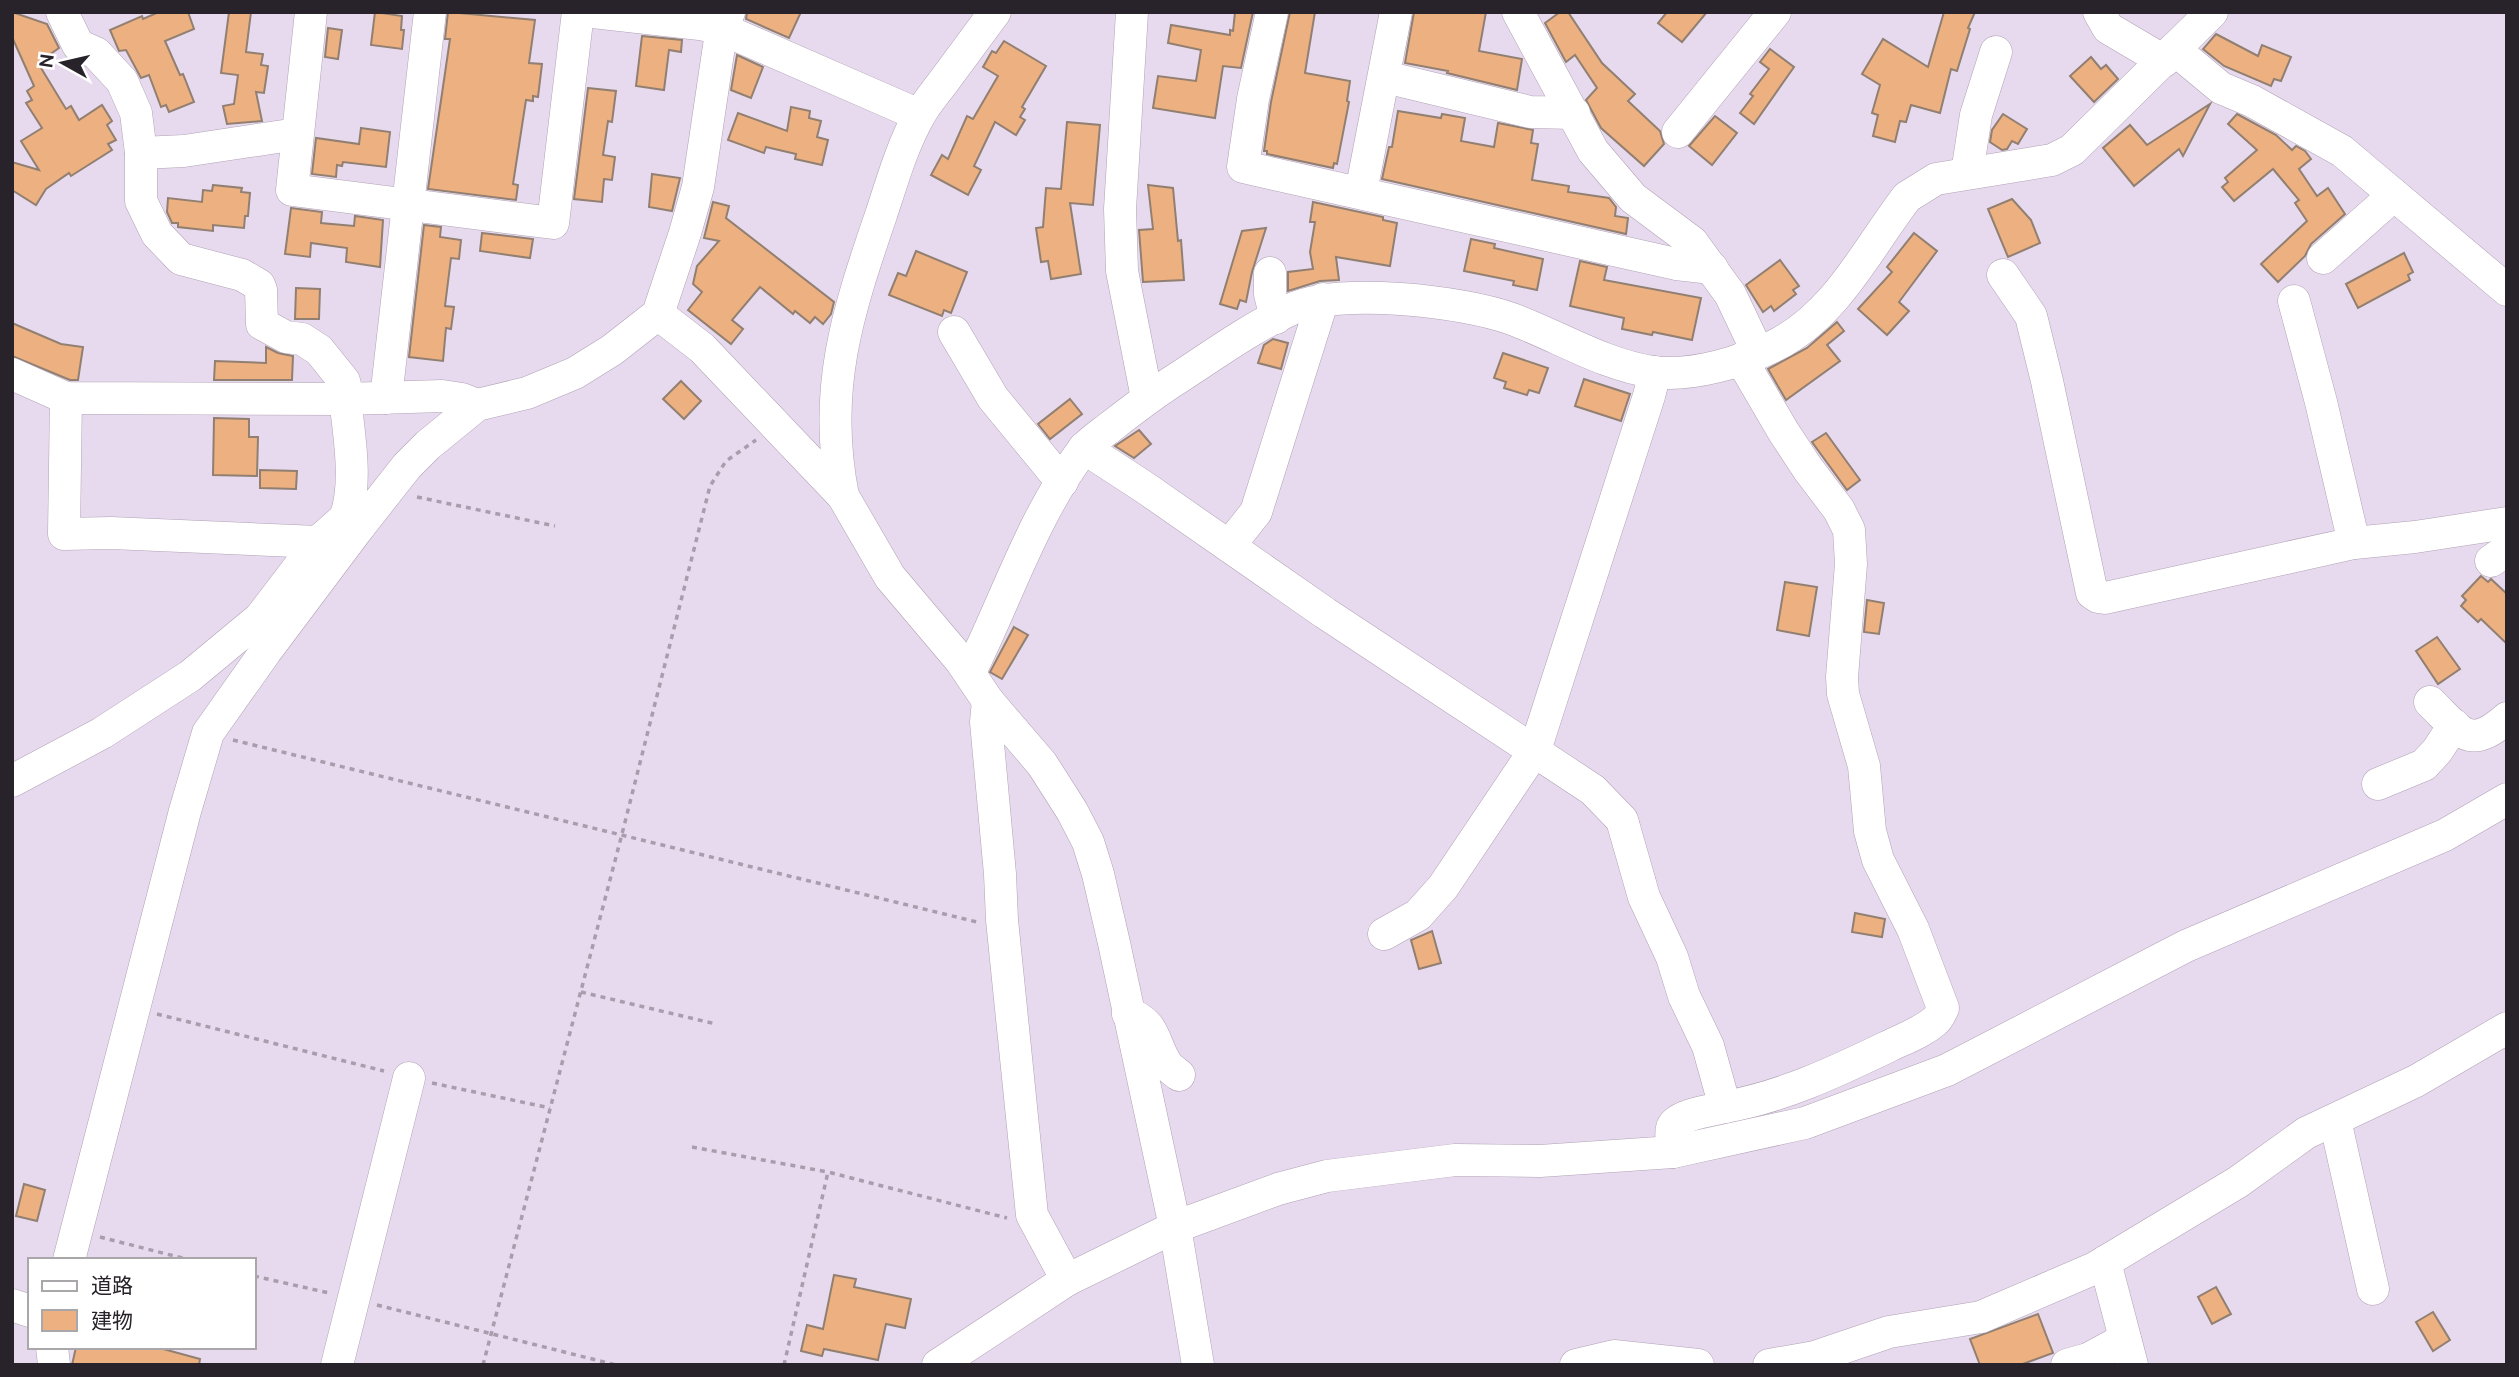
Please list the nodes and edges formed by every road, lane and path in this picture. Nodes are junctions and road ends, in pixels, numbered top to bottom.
1 (62, 12) edge
2 (311, 12) edge
3 (430, 12) edge
4 (578, 12) edge
5 (593, 12) edge
6 (995, 12) edge
7 (1132, 12) edge
8 (1272, 12) edge
9 (1396, 12) edge
10 (1519, 12) edge
11 (1775, 12) edge
12 (2099, 12) edge
13 (2212, 12) edge
14 (726, 21) edge
15 (1996, 52) dead end
16 (2169, 55) junction
17 (1385, 77) junction
18 (1574, 113) junction
19 (919, 115) junction
20 (1678, 132) dead end
21 (297, 134) junction
22 (141, 153) junction
23 (1967, 173) junction
24 (1361, 192) junction
25 (2394, 195) junction
26 (410, 205) junction
27 (2323, 258) dead end
28 (1712, 268) junction
29 (1270, 273) dead end
30 (2003, 275) dead end
31 (2507, 290) edge
32 (1323, 299) junction
33 (2294, 301) dead end
34 (658, 314) junction
35 (1276, 318) junction
36 (954, 332) dead end
37 (1750, 356) junction
38 (1654, 372) junction
39 (12, 374) edge
40 (66, 398) junction
41 (346, 398) junction
42 (386, 398) junction
43 (1147, 398) junction
44 (477, 405) junction
45 (776, 425) junction
46 (1084, 448) junction
47 (1062, 482) junction
48 (392, 485) junction
49 (843, 496) junction
50 (352, 523) junction
51 (2507, 523) edge
52 (555, 526) dead end
53 (318, 542) junction
54 (2354, 542) junction
55 (1229, 546) junction
56 (970, 672) junction
57 (988, 701) junction
58 (2430, 702) dead end
59 (2507, 718) edge
60 (2454, 725) junction
61 (208, 733) junction
62 (1535, 750) junction
63 (17, 774) edge
64 (2378, 784) dead end
65 (2507, 799) edge
66 (622, 834) junction
67 (1002, 920) junction
68 (1384, 934) dead end
69 (581, 992) junction
70 (134, 1008) junction
71 (1128, 1014) junction
72 (716, 1024) dead end
73 (2507, 1028) edge
74 (1179, 1075) dead end
75 (410, 1077) junction
76 (1725, 1107) junction
77 (550, 1108) junction
78 (2336, 1120) junction
79 (692, 1147) dead end
80 (1673, 1152) junction
81 (828, 1172) junction
82 (1175, 1227) junction
83 (1040, 1228) junction
84 (73, 1245) edge
85 (174, 1258) edge
86 (2105, 1262) junction
87 (256, 1276) edge
88 (1067, 1280) junction
89 (2373, 1289) dead end
90 (353, 1299) junction
91 (490, 1335) junction
92 (2129, 1352) edge
93 (1816, 1361) edge
94 (337, 1365) edge
95 (483, 1365) edge
96 (617, 1365) edge
97 (784, 1365) edge
98 (938, 1365) edge
99 (1198, 1365) edge
100 (1576, 1365) edge
101 (1698, 1365) edge
102 (1769, 1365) edge
103 (2067, 1365) edge

1 - 22 street
2 - 21 street
3 - 26 street
4 - 26 street
5 - 14 street
6 - 19 street
7 - 43 street
8 - 24 street
9 - 17 street
10 - 18 street
11 - 20 street
12 - 16 street
13 - 16 street
14 - 19 street
14 - 34 street
15 - 23 street
16 - 23 street
16 - 25 street
17 - 18 street
17 - 24 street
18 - 28 street
19 - 49 street
21 - 22 street
21 - 26 street
22 - 41 street
23 - 37 street
24 - 28 street
25 - 27 street
25 - 31 street
26 - 42 street
28 - 37 street
29 - 35 street
30 - 54 street
32 - 35 street
32 - 38 street
32 - 55 street
33 - 54 street
34 - 44 street
34 - 45 street
35 - 43 street
36 - 47 street
37 - 38 street
37 - 76 street
38 - 62 street
39 - 40 street
40 - 41 street
40 - 53 street
41 - 42 street
41 - 50 street
42 - 44 street
43 - 46 street
44 - 48 street
45 - 49 street
45 - 66 path
46 - 47 street
46 - 55 street
47 - 56 street
48 - 50 street
48 - 52 path
49 - 56 street
50 - 53 street
50 - 61 street
51 - 54 street
53 - 63 street
55 - 62 street
56 - 57 street
57 - 67 street
57 - 71 street
58 - 60 street
59 - 60 street
60 - 64 street
61 - 66 path
61 - 70 street
62 - 68 street
62 - 76 street
65 - 80 street
66 - 67 path
66 - 69 path
67 - 83 street
69 - 72 path
69 - 77 path
70 - 75 path
70 - 84 street
71 - 74 street
71 - 82 street
73 - 78 street
75 - 77 path
75 - 90 street
76 - 80 street
77 - 91 path
78 - 86 street
78 - 89 street
79 - 81 path
80 - 82 street
81 - 83 path
81 - 97 path
82 - 88 street
82 - 99 street
83 - 88 street
84 - 85 path
86 - 92 street
86 - 93 street
87 - 90 path
88 - 98 street
90 - 91 path
90 - 94 street
91 - 95 path
91 - 96 path
92 - 103 street
93 - 102 street
100 - 101 street

